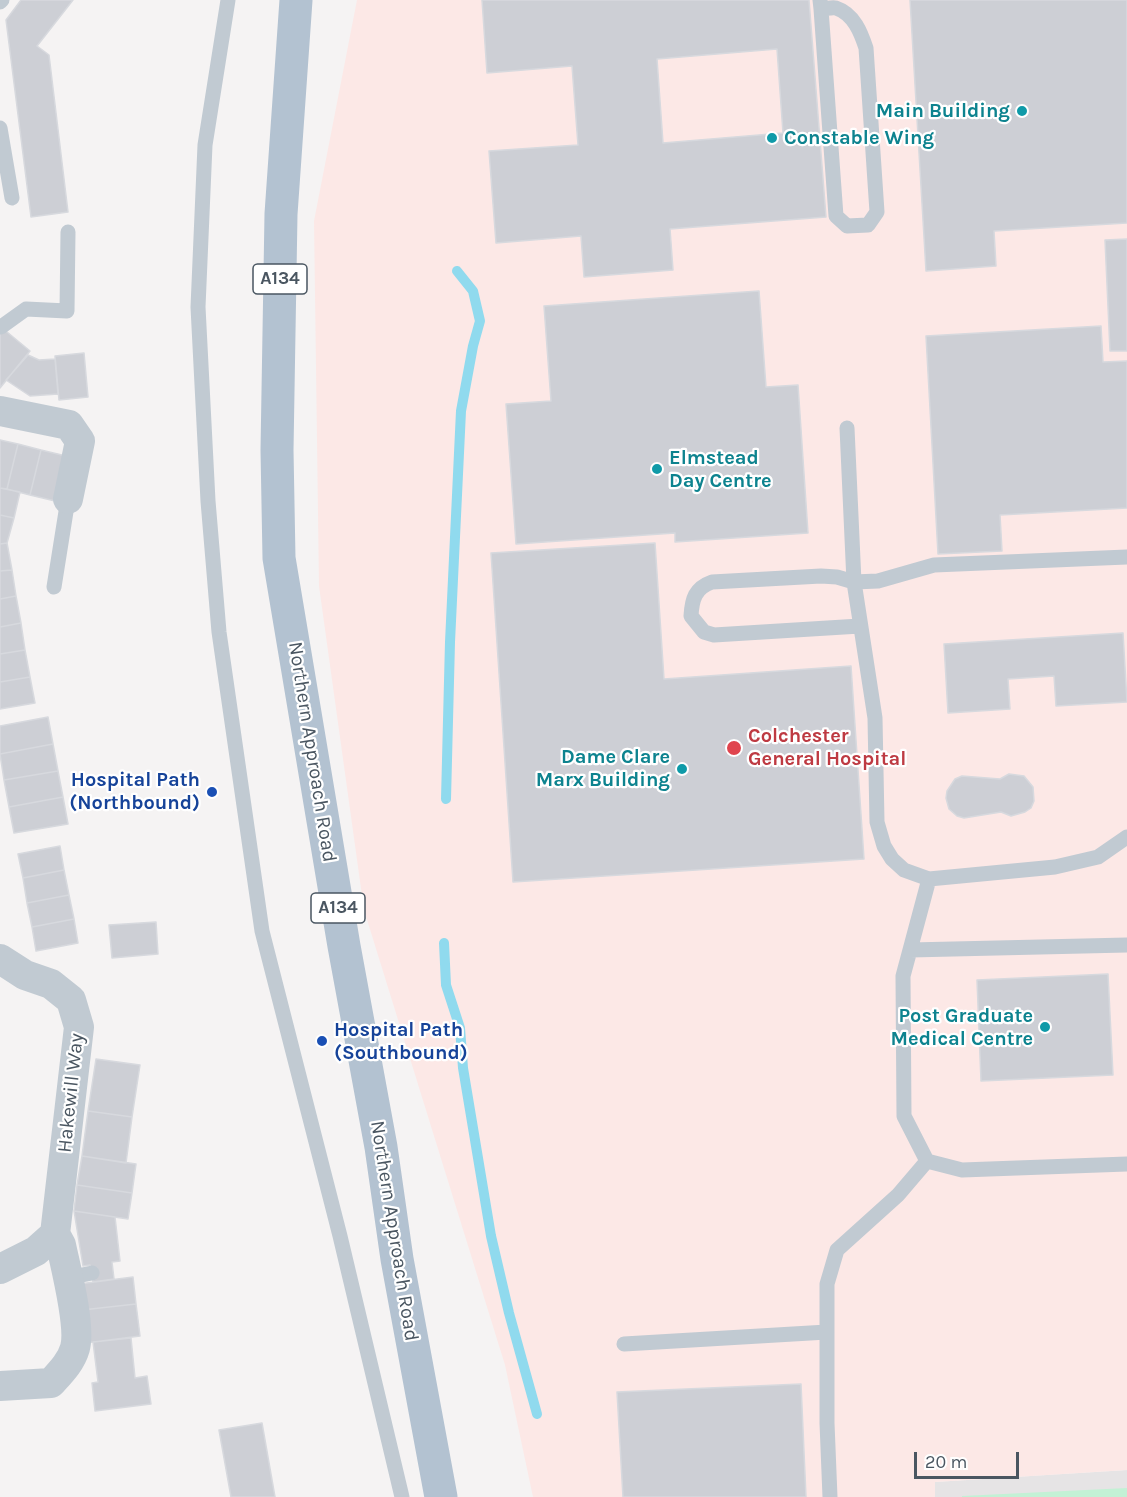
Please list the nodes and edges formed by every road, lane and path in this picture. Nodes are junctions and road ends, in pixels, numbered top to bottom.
1 (228, 0) edge
2 (296, 0) edge
3 (821, 4) edge
4 (0, 128) edge
5 (12, 198) dead end
6 (68, 232) dead end
7 (1, 327) edge
8 (0, 411) edge
9 (847, 428) dead end
10 (68, 499) joint
11 (1127, 556) edge
12 (854, 582) junction
13 (54, 587) dead end
14 (860, 626) junction
15 (1127, 837) edge
16 (928, 879) junction
17 (1127, 945) edge
18 (910, 950) junction
19 (0, 959) edge
20 (927, 1161) junction
21 (1127, 1164) edge
22 (56, 1234) junction
23 (0, 1269) edge
24 (827, 1332) junction
25 (624, 1344) dead end
26 (0, 1386) edge
27 (402, 1497) edge
28 (441, 1497) edge
29 (830, 1497) edge

1 - 27 lane
2 - 28 main road, Northern Approach Road / A134
3 - 3 lane
4 - 5 lane
6 - 7 lane
8 - 10 street
9 - 12 lane
10 - 13 lane
11 - 12 lane
12 - 14 lane
12 - 14 lane
14 - 16 lane
15 - 16 lane
16 - 18 lane
17 - 18 lane
18 - 20 lane
19 - 22 street, Hakewill Way
20 - 21 lane
20 - 24 lane
22 - 23 street
22 - 26 street, Hakewill Way
24 - 25 lane
24 - 29 lane

